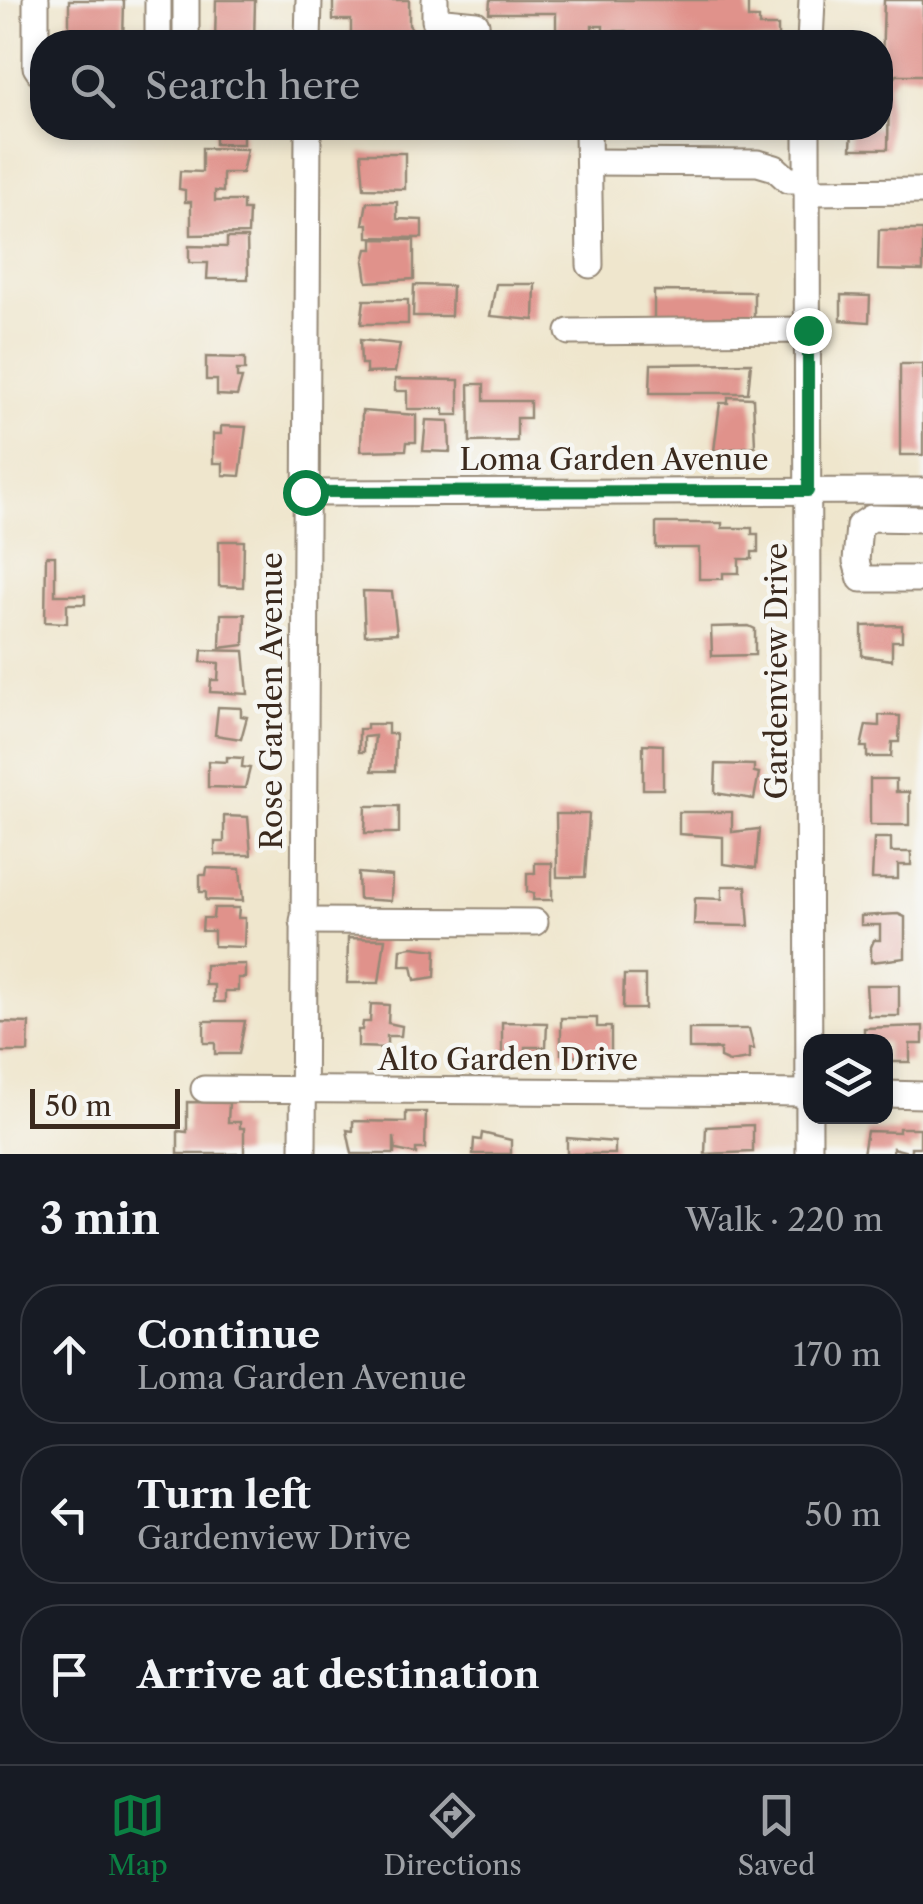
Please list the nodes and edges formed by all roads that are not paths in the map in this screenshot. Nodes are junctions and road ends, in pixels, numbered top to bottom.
1 (36, 0) edge
2 (158, 0) edge
3 (186, 0) edge
4 (308, 0) edge
5 (435, 0) edge
6 (812, 0) edge
7 (36, 30) edge
8 (158, 30) edge
9 (186, 30) edge
10 (308, 30) edge
11 (477, 30) edge
12 (811, 30) edge
13 (308, 140) edge
14 (588, 140) edge
15 (807, 140) edge
16 (589, 162) junction
17 (806, 186) junction
18 (923, 191) edge
19 (590, 265) dead end
20 (808, 330) junction
21 (569, 332) dead end
22 (808, 491) junction
23 (923, 491) edge
24 (305, 492) junction
25 (923, 519) edge
26 (923, 580) edge
27 (302, 920) junction
28 (535, 922) dead end
29 (810, 1034) edge
30 (204, 1089) dead end
31 (303, 1091) junction
32 (803, 1092) edge
33 (893, 1094) edge
34 (923, 1095) edge
35 (809, 1124) edge
36 (303, 1154) edge
37 (809, 1154) edge

1 - 7 street
2 - 8 street
3 - 9 street
4 - 10 street
5 - 11 street
6 - 12 street
13 - 24 street, Rose Garden Avenue
14 - 16 street
15 - 17 street, Gardenview Drive
16 - 17 street
16 - 19 street
17 - 18 street
17 - 20 street, Gardenview Drive
20 - 21 street
20 - 22 street, Gardenview Drive
22 - 23 street, Loma Garden Avenue
22 - 24 street, Loma Garden Avenue
22 - 29 street, Gardenview Drive
24 - 27 street, Rose Garden Avenue
25 - 26 street
27 - 28 street
27 - 31 street, Rose Garden Avenue
30 - 31 street, Alto Garden Drive
31 - 32 street, Alto Garden Drive
31 - 36 street, Rose Garden Avenue
33 - 34 street
35 - 37 street, Gardenview Drive

